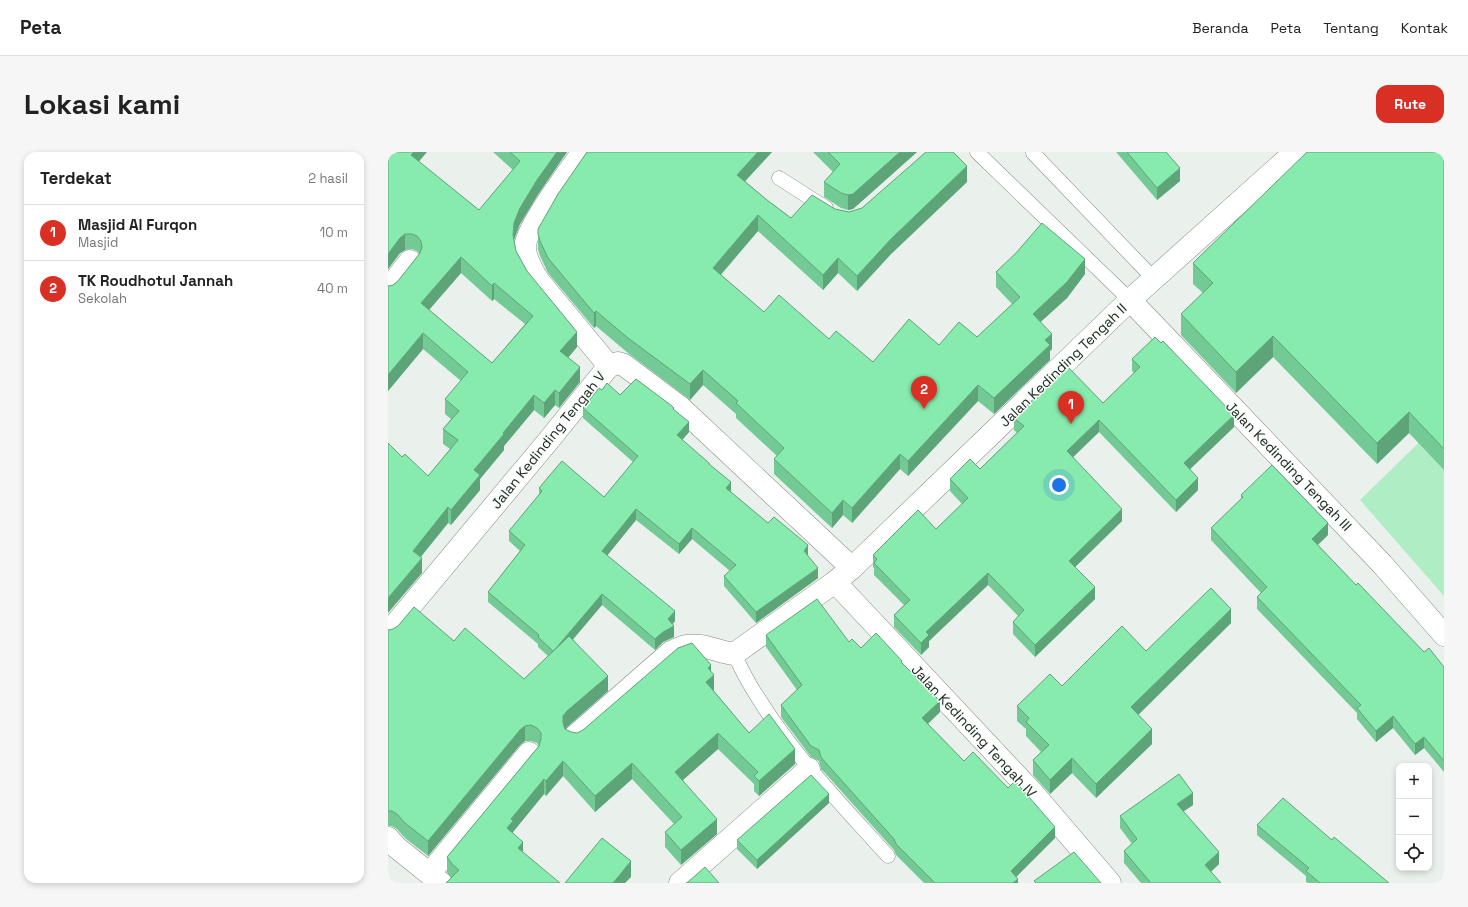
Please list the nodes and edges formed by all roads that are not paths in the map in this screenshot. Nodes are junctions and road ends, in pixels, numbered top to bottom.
1 (580, 152) edge
2 (977, 152) edge
3 (1295, 152) edge
4 (1033, 153) edge
5 (779, 178) dead end
6 (837, 216) edge
7 (410, 262) dead end
8 (1154, 279) junction
9 (388, 289) edge
10 (1130, 300) junction
11 (609, 366) junction
12 (852, 568) junction
13 (835, 582) junction
14 (388, 633) edge
15 (1444, 635) edge
16 (734, 654) junction
17 (575, 736) edge
18 (529, 753) dead end
19 (809, 769) junction
20 (391, 846) edge
21 (888, 856) dead end
22 (436, 878) edge
23 (680, 883) edge
24 (1110, 883) edge

1 - 11 street
2 - 10 lane
3 - 8 street, Jalan Kedinding Tengah II
4 - 8 lane
5 - 6 lane
7 - 9 street
8 - 10 street, Jalan Kedinding Tengah II
10 - 12 street, Jalan Kedinding Tengah II
10 - 15 street, Jalan Kedinding Tengah III
11 - 12 street, Jalan Kedinding Tengah V
11 - 14 street, Jalan Kedinding Tengah V
12 - 13 street, Jalan Kedinding Tengah II
13 - 16 street, Jalan Kedinding Tengah II
13 - 24 street, Jalan Kedinding Tengah IV
16 - 17 street
16 - 19 lane
18 - 22 street
19 - 21 lane
19 - 23 street
20 - 22 street

